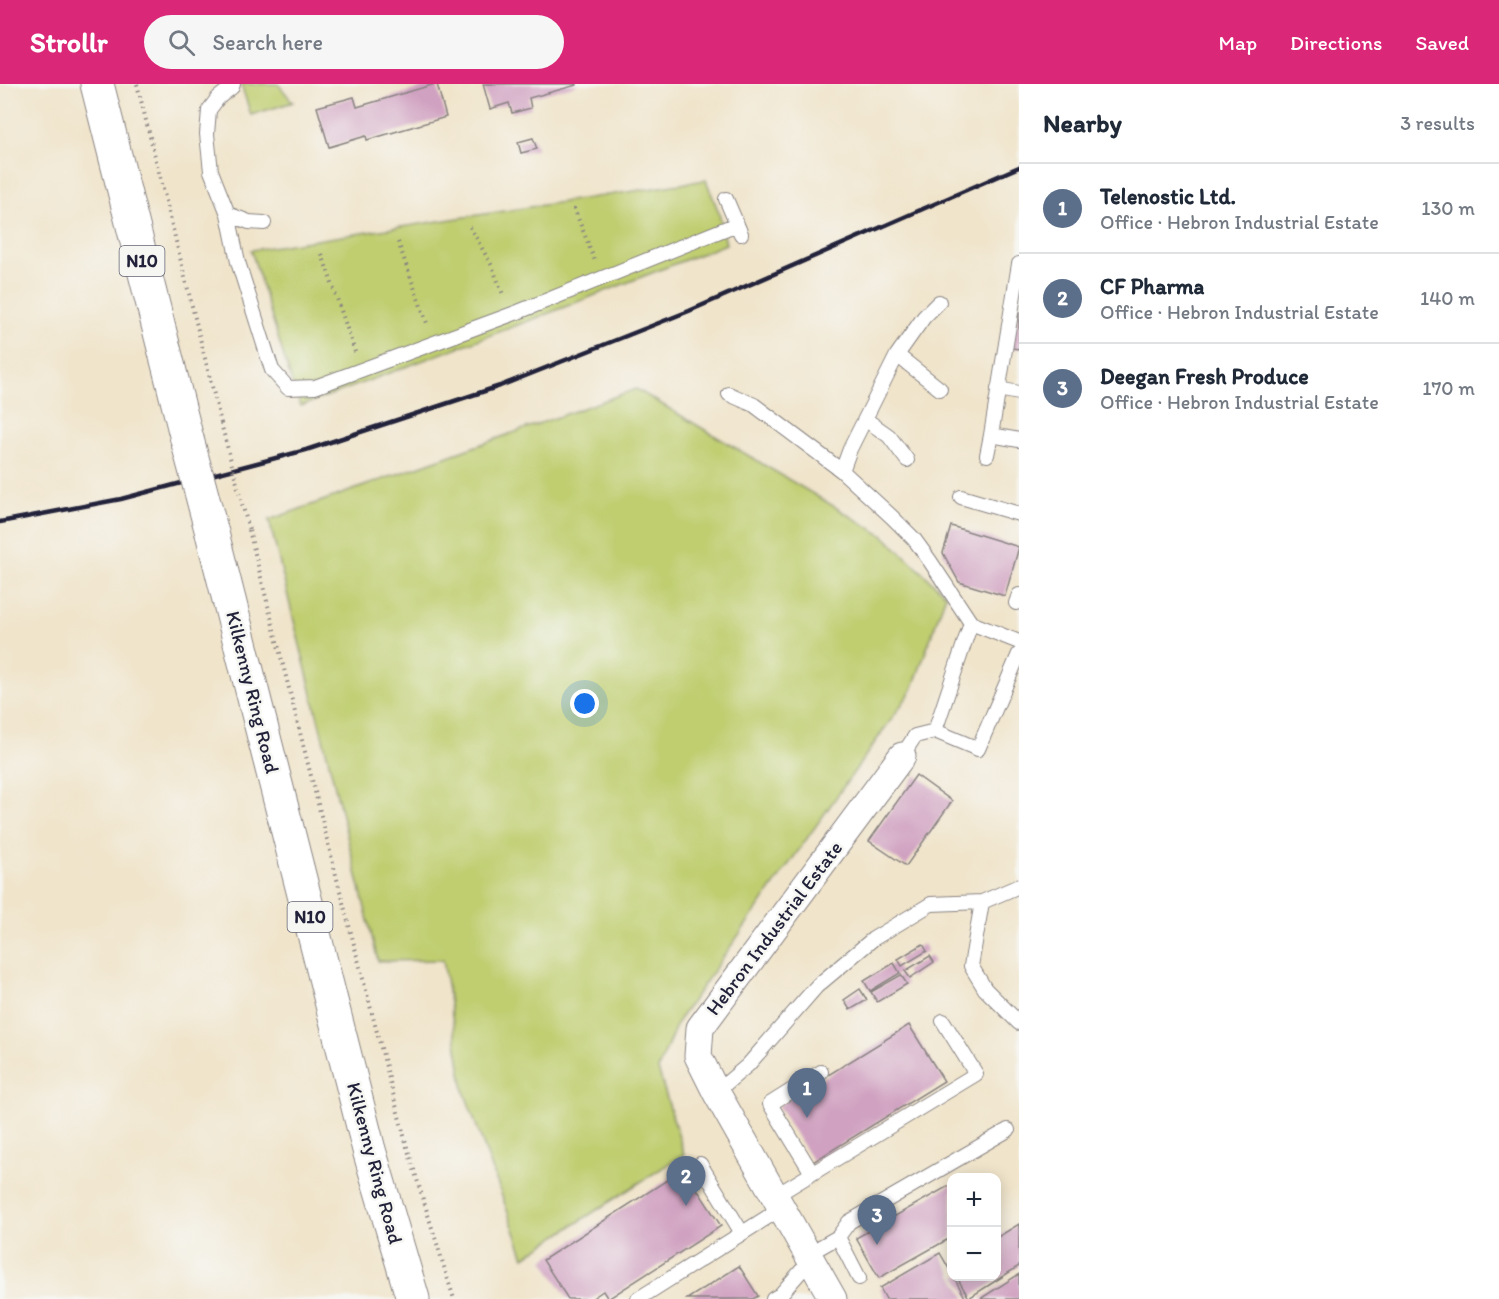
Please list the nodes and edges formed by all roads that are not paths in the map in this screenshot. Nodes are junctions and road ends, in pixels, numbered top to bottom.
1 (96, 84) edge
2 (233, 84) edge
3 (726, 199) dead end
4 (228, 214) junction
5 (264, 223) dead end
6 (1019, 264) edge
7 (939, 302) dead end
8 (897, 355) junction
9 (940, 389) dead end
10 (998, 389) junction
11 (1019, 393) edge
12 (729, 394) dead end
13 (865, 419) junction
14 (991, 435) junction
15 (1019, 440) edge
16 (987, 455) dead end
17 (907, 460) dead end
18 (842, 471) junction
19 (961, 497) dead end
20 (1019, 514) edge
21 (971, 623) junction
22 (1019, 642) edge
23 (1019, 654) edge
24 (935, 731) junction
25 (902, 756) joint
26 (1019, 886) edge
27 (982, 902) junction
28 (943, 1021) dead end
29 (1019, 1023) edge
30 (821, 1071) dead end
31 (716, 1092) junction
32 (1008, 1130) dead end
33 (700, 1164) dead end
34 (812, 1173) junction
35 (778, 1202) junction
36 (742, 1233) junction
37 (838, 1237) junction
38 (811, 1259) junction
39 (859, 1278) dead end
40 (413, 1299) edge
41 (638, 1299) edge
42 (773, 1299) edge
43 (833, 1299) edge

1 - 40 highway, Kilkenny Ring Road / N10, bridge
2 - 4 lane
3 - 4 lane
4 - 5 lane
6 - 10 lane
7 - 8 lane
8 - 9 lane
8 - 13 lane
10 - 11 lane
10 - 14 lane
12 - 18 lane
13 - 17 lane
13 - 18 lane
14 - 15 lane
14 - 16 lane
18 - 21 lane
19 - 20 lane
21 - 22 lane
21 - 24 lane
23 - 24 lane
24 - 25 lane
25 - 31 street, Hebron Industrial Estate
26 - 27 lane
27 - 29 lane
27 - 31 lane
28 - 34 lane
30 - 34 lane
31 - 35 street, Hebron Industrial Estate
32 - 37 lane
33 - 36 lane
34 - 35 lane
35 - 36 lane
35 - 38 street, Hebron Industrial Estate
36 - 41 lane
37 - 38 lane
37 - 39 lane
38 - 42 lane
38 - 43 street, Hebron Industrial Estate

